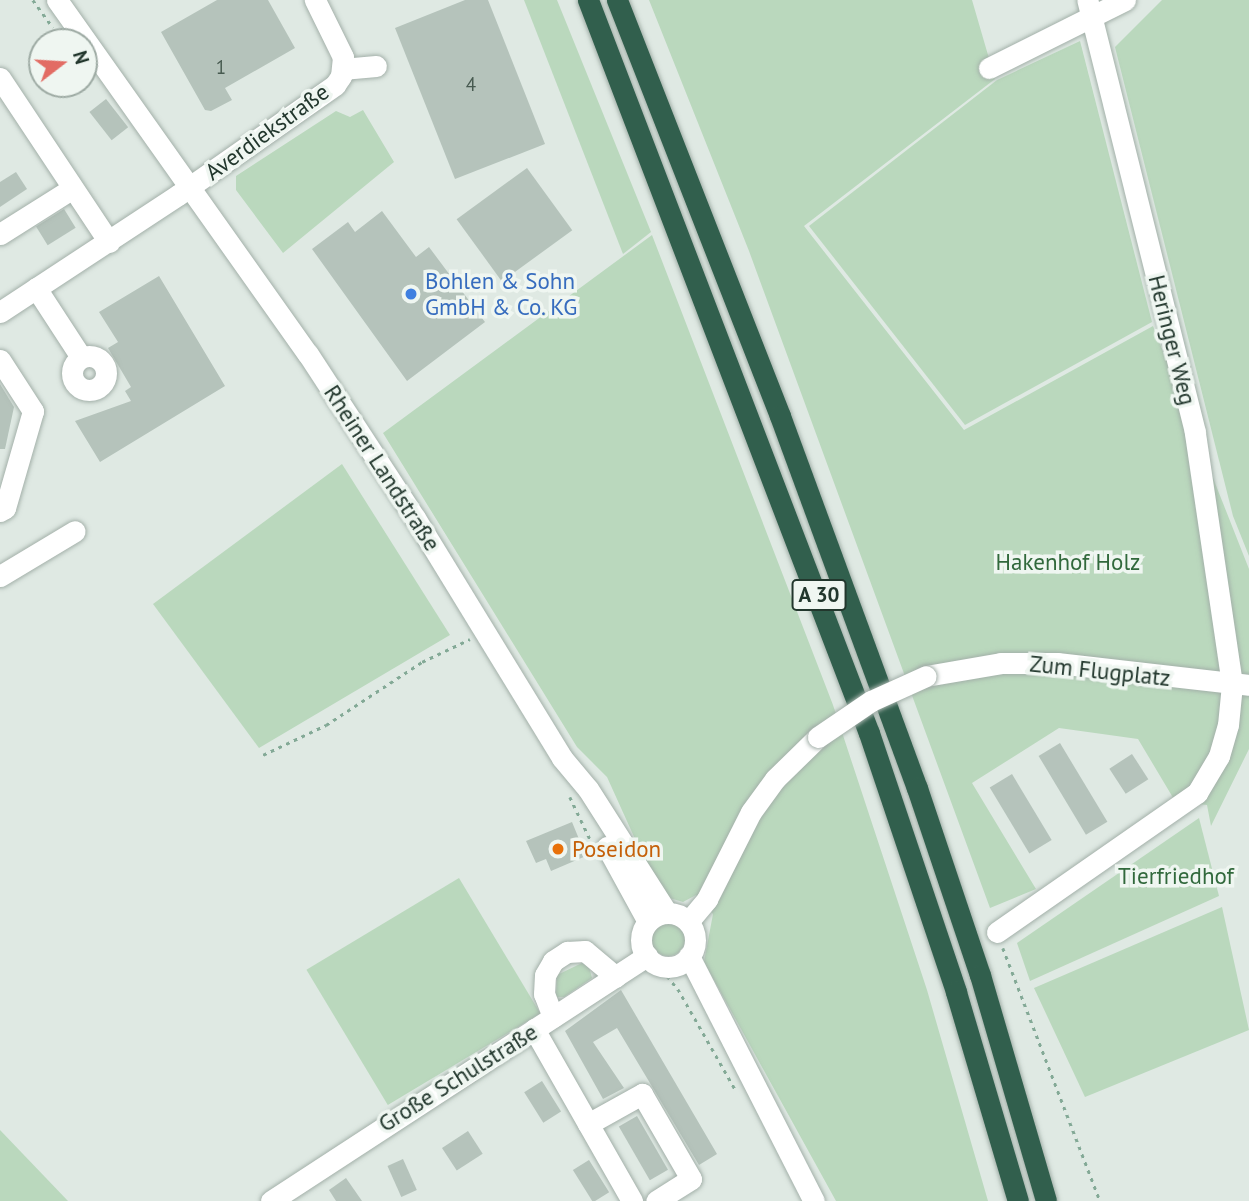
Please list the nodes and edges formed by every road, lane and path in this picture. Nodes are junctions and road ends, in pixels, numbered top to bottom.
1 (33, 0) edge
2 (57, 0) edge
3 (315, 0) edge
4 (589, 0) edge
5 (617, 0) edge
6 (1125, 0) edge
7 (1090, 9) edge
8 (53, 28) edge
9 (376, 66) dead end
10 (989, 68) dead end
11 (342, 69) junction
12 (0, 78) edge
13 (52, 161) junction
14 (192, 185) junction
15 (65, 193) junction
16 (0, 234) edge
17 (104, 245) junction
18 (36, 288) junction
19 (0, 312) edge
20 (81, 357) dead end
21 (0, 360) edge
22 (0, 511) edge
23 (75, 531) dead end
24 (0, 576) edge
25 (486, 630) junction
26 (1241, 685) edge
27 (263, 755) dead end
28 (562, 758) junction
29 (667, 913) junction
30 (648, 922) junction
31 (688, 922) junction
32 (997, 932) joint
33 (651, 969) junction
34 (553, 1017) junction
35 (534, 1030) junction
36 (588, 1124) junction
37 (271, 1201) edge
38 (632, 1201) edge
39 (656, 1201) edge
40 (814, 1201) edge
41 (1018, 1201) edge
42 (1046, 1201) edge
43 (1100, 1201) edge

1 - 8 path
2 - 14 street, Rheiner Landstraße
3 - 11 street, Averdiekstraße
4 - 41 highway, A 30
5 - 42 highway, A 30
6 - 7 street
7 - 10 street
7 - 26 street, Heringer Weg
9 - 11 street
11 - 14 street, Averdiekstraße
12 - 13 street
13 - 15 street
13 - 17 street
14 - 17 street
14 - 25 street, Rheiner Landstraße
15 - 16 street
15 - 17 street
17 - 18 street
18 - 19 street
18 - 20 street
21 - 22 street
23 - 24 street
25 - 27 path
25 - 28 street, Rheiner Landstraße
26 - 31 street, Zum Flugplatz, bridge
26 - 32 street, Heringer Weg
28 - 29 street, Rheiner Landstraße
28 - 30 street, Rheiner Landstraße
29 - 30 street
29 - 31 street
30 - 33 street
31 - 33 street
32 - 43 path
33 - 34 street, Große Schulstraße
33 - 34 street
33 - 40 street
34 - 35 street, Große Schulstraße
35 - 36 street
35 - 37 street, Große Schulstraße
36 - 38 street
36 - 39 street

